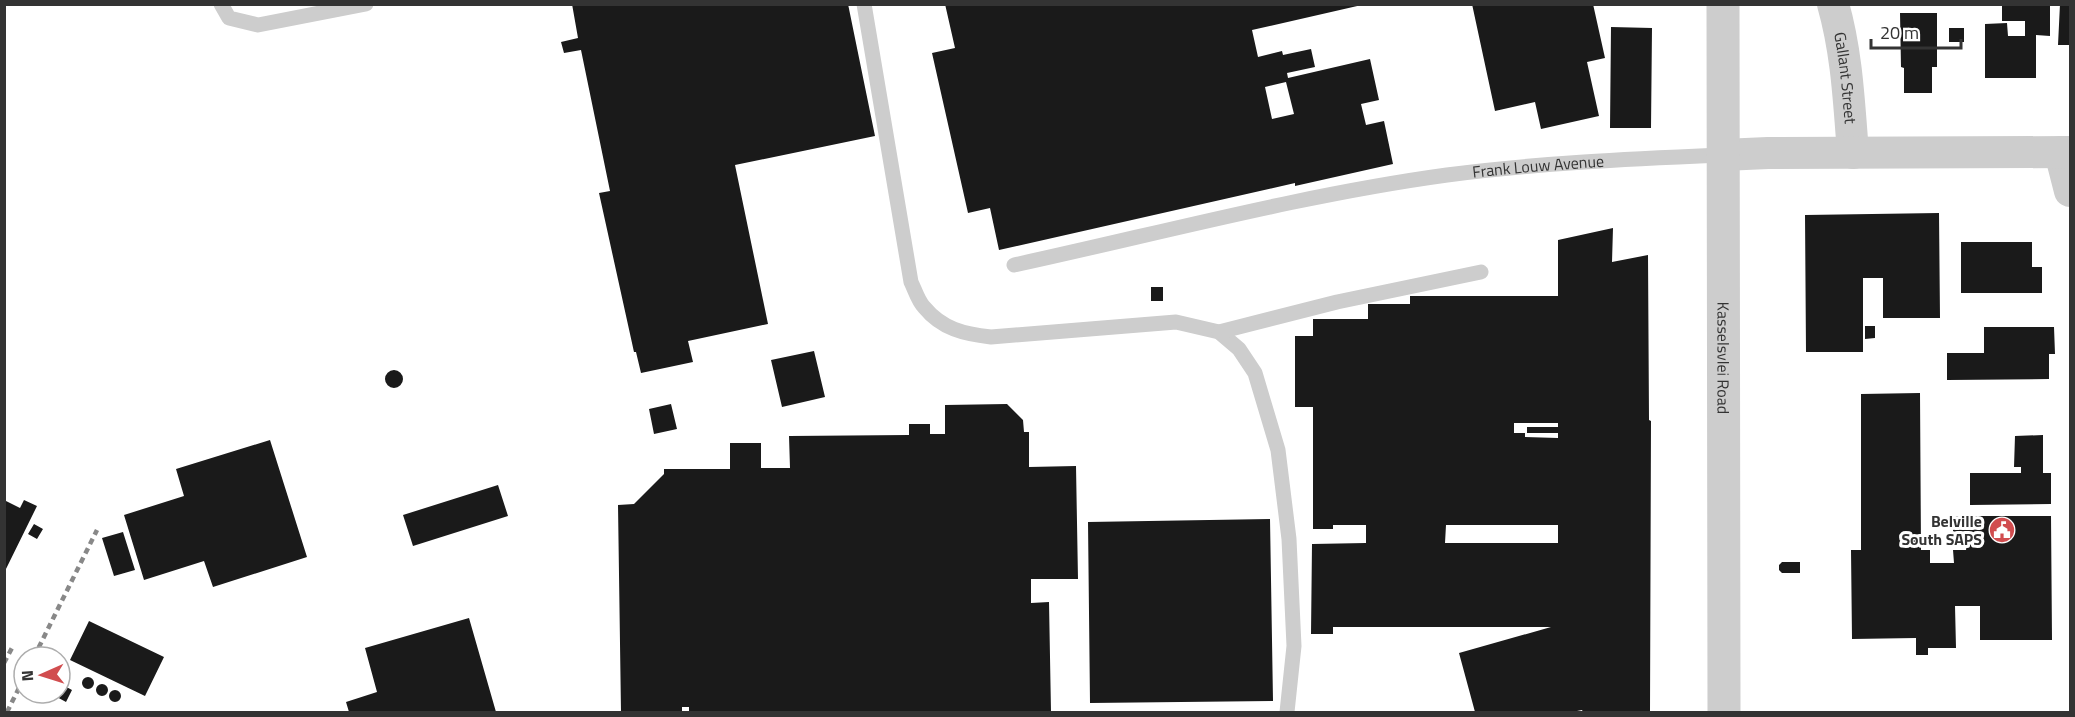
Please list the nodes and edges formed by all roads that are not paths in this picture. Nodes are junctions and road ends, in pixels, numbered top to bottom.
1 (220, 4) edge
2 (366, 4) edge
3 (864, 4) edge
4 (1723, 4) edge
5 (1833, 4) edge
6 (2065, 152) edge
7 (1852, 153) junction
8 (1723, 155) junction
9 (2070, 191) edge
10 (1014, 265) dead end
11 (1481, 272) dead end
12 (1219, 332) junction
13 (1287, 712) edge
14 (1724, 712) edge

1 - 2 lane
3 - 12 lane
4 - 8 street, Kasselsvlei Road
5 - 7 street, Gallant Street
6 - 7 street, Frank Louw Avenue
6 - 9 street
7 - 8 street, Frank Louw Avenue
8 - 10 lane, Frank Louw Avenue
8 - 14 street, Kasselsvlei Road
11 - 12 lane
12 - 13 lane

